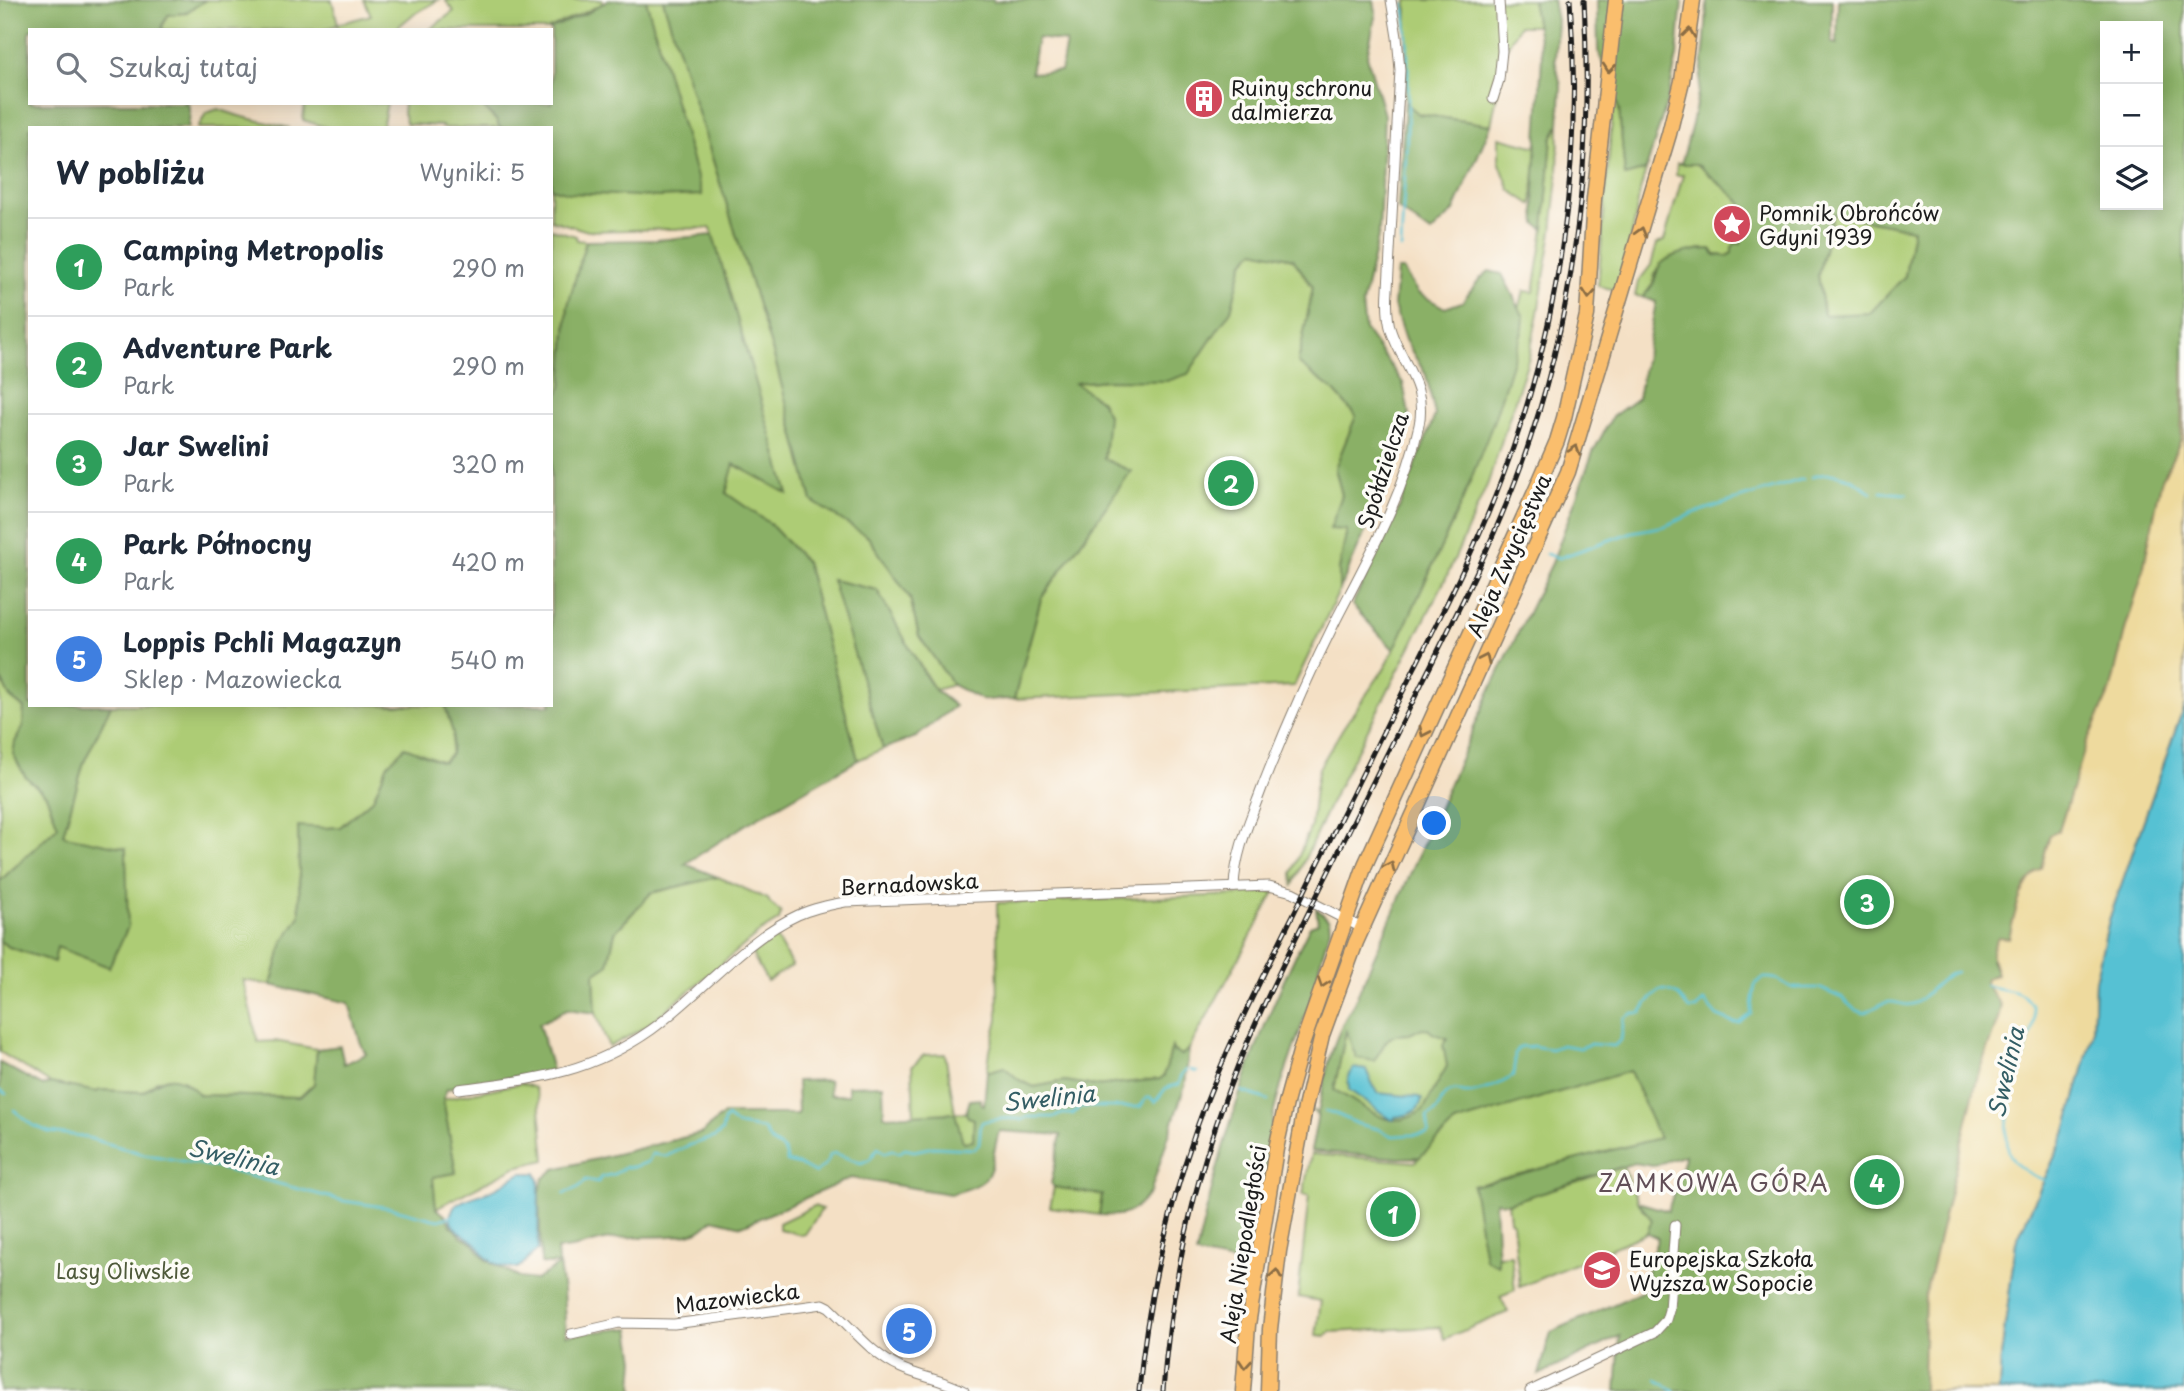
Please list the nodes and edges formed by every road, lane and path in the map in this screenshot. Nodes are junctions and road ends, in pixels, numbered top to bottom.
1 (1391, 0) edge
2 (1499, 0) edge
3 (1616, 0) edge
4 (1693, 0) edge
5 (1493, 99) dead end
6 (1234, 887) junction
7 (1345, 918) junction
8 (1362, 928) junction
9 (459, 1089) dead end
10 (1286, 1103) joint
11 (1305, 1108) joint
12 (1675, 1225) dead end
13 (572, 1334) dead end
14 (964, 1391) edge
15 (1243, 1391) edge
16 (1268, 1391) edge
17 (1530, 1391) edge

1 - 6 street, Spółdzielcza
2 - 5 street
3 -> 7 main road, Aleja Zwycięstwa
8 -> 4 main road, Aleja Zwycięstwa
6 - 7 street, Bernadowska
6 - 9 street, Bernadowska
7 - 8 street, Bernadowska
7 -> 10 main road, Aleja Zwycięstwa
8 - 11 main road, Aleja Zwycięstwa
10 -> 15 main road, Aleja Niepodległości
16 -> 11 main road, Aleja Niepodległości
12 - 17 street
13 - 14 street, Mazowiecka

